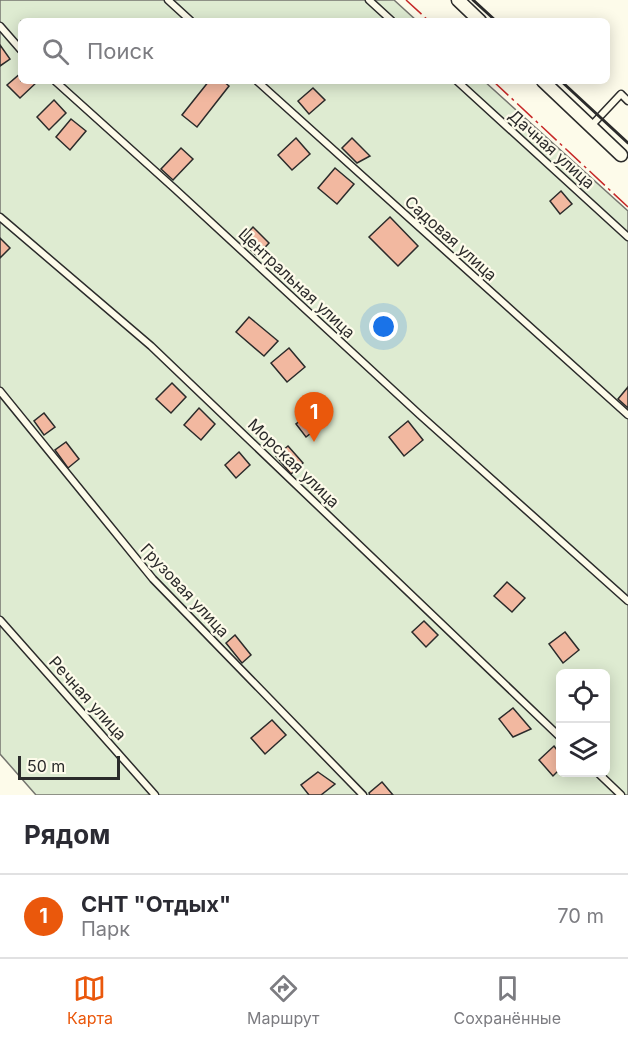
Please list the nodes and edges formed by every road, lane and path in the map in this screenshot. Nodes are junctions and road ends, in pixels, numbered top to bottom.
1 (168, 0) edge
2 (369, 0) edge
3 (458, 0) edge
4 (188, 18) edge
5 (389, 18) edge
6 (477, 18) edge
7 (0, 27) edge
8 (18, 47) edge
9 (59, 84) edge
10 (260, 84) edge
11 (461, 84) edge
12 (546, 84) edge
13 (628, 101) edge
14 (591, 126) junction
15 (621, 155) dead end
16 (0, 217) edge
17 (628, 237) edge
18 (0, 392) edge
19 (628, 415) edge
20 (628, 601) edge
21 (0, 620) edge
22 (556, 732) edge
23 (602, 777) edge
24 (155, 795) edge
25 (363, 795) edge
26 (621, 795) edge

1 - 4 lane
2 - 5 lane
3 - 6 street
7 - 8 lane
9 - 20 lane, Центральная улица
10 - 19 lane, Садовая улица
11 - 17 lane, Дачная улица
12 - 14 street
13 - 14 lane
14 - 15 street
16 - 22 lane, Морская улица
18 - 25 lane, Грузовая улица
21 - 24 lane, Речная улица
23 - 26 lane

